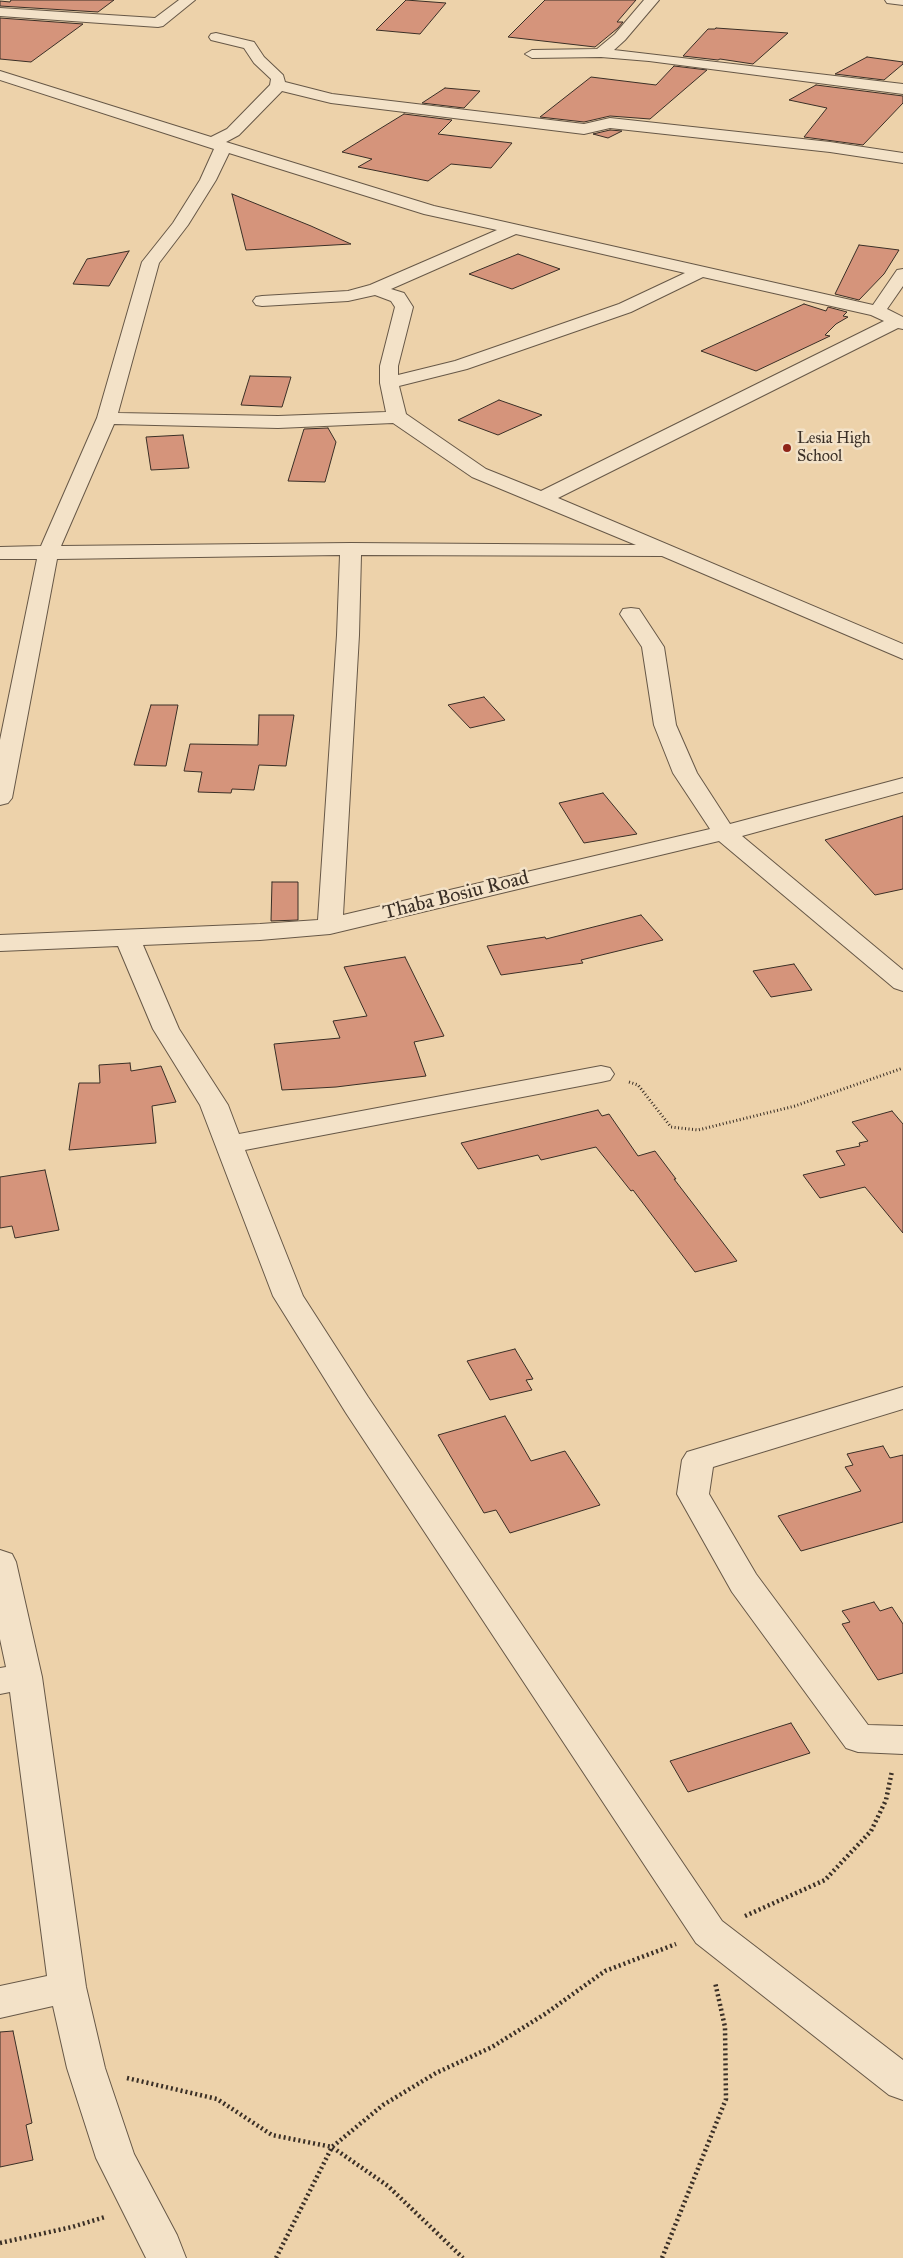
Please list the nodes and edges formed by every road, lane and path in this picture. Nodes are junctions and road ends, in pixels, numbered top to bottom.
1 (188, 0) edge
2 (652, 0) edge
3 (892, 0) edge
4 (903, 1) edge
5 (0, 12) edge
6 (216, 37) dead end
7 (601, 53) junction
8 (532, 54) dead end
9 (0, 75) edge
10 (278, 86) junction
11 (903, 89) edge
12 (219, 145) junction
13 (903, 158) edge
14 (514, 229) junction
15 (700, 272) junction
16 (903, 274) edge
17 (376, 288) junction
18 (262, 302) dead end
19 (877, 311) junction
20 (899, 323) edge
21 (389, 374) junction
22 (397, 417) junction
23 (107, 418) junction
24 (542, 498) junction
25 (351, 549) junction
26 (668, 551) junction
27 (48, 553) junction
28 (0, 554) edge
29 (631, 614) dead end
30 (903, 652) edge
31 (903, 785) edge
32 (0, 798) edge
33 (724, 833) junction
34 (330, 926) junction
35 (128, 939) junction
36 (0, 943) edge
37 (903, 983) edge
38 (903, 1068) edge
39 (601, 1074) joint
40 (230, 1144) junction
41 (903, 1398) edge
42 (0, 1562) edge
43 (12, 1679) edge
44 (901, 1741) edge
45 (710, 1932) junction
46 (66, 1987) junction
47 (0, 2002) edge
48 (86, 2068) junction
49 (903, 2083) edge
50 (332, 2147) junction
51 (141, 2206) junction
52 (0, 2243) edge
53 (166, 2258) edge
54 (276, 2258) edge
55 (463, 2258) edge
56 (662, 2258) edge

1 - 5 street
2 - 7 street
3 - 4 street
6 - 10 street
7 - 8 street
7 - 11 street
9 - 12 street
10 - 12 street
10 - 13 street
12 - 14 street
12 - 23 street
14 - 15 street
14 - 17 street
15 - 19 street
15 - 21 street
16 - 19 street
17 - 18 street
17 - 21 street
19 - 20 street
20 - 24 street
21 - 22 street
22 - 23 street
22 - 24 street
23 - 27 street
24 - 26 street
25 - 26 street
25 - 27 street
25 - 34 street
26 - 30 street
27 - 28 street
27 - 32 street
29 - 33 street
31 - 33 street, Thaba Bosiu Road
33 - 34 street, Thaba Bosiu Road
33 - 37 street
34 - 35 street, Thaba Bosiu Road
35 - 36 street, Thaba Bosiu Road
35 - 40 street
38 - 39 path
39 - 40 street
40 - 45 street
41 - 44 street
42 - 43 street
43 - 46 street
44 - 45 path
45 - 49 street
45 - 50 path
45 - 56 path
46 - 47 street
46 - 48 street
48 - 50 path
48 - 51 street
50 - 54 path
50 - 55 path
51 - 52 path
51 - 53 street

